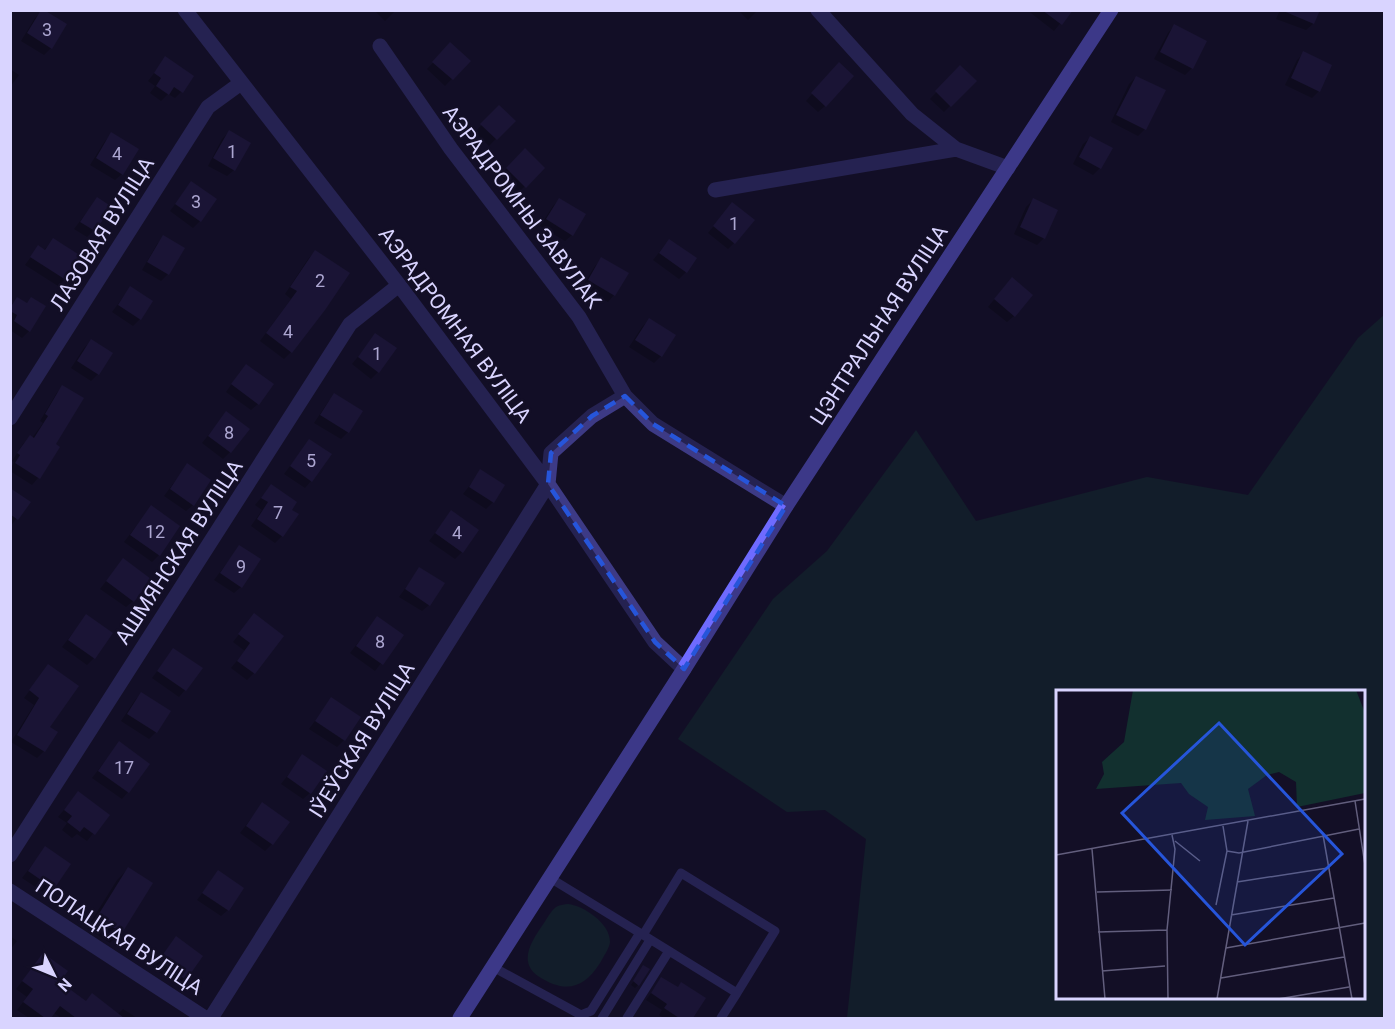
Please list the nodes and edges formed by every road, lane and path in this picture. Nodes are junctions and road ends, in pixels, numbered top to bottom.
1 (185, 10) edge
2 (818, 10) edge
3 (1112, 10) edge
4 (380, 46) dead end
5 (241, 83) junction
6 (956, 149) junction
7 (1008, 168) junction
8 (716, 190) dead end
9 (399, 285) junction
10 (625, 396) junction
11 (10, 418) edge
12 (548, 483) junction
13 (786, 506) junction
14 (684, 669) junction
15 (10, 855) edge
16 (550, 878) junction
17 (10, 891) edge
18 (644, 936) junction
19 (669, 951) junction
20 (493, 967) junction
21 (737, 993) junction
22 (591, 1011) junction
23 (206, 1018) edge
24 (211, 1018) edge
25 (460, 1018) edge
26 (602, 1018) edge
27 (627, 1018) edge
28 (721, 1018) edge

1 - 5 street, АЭРАДРОМНАЯ ВУЛІЦА
2 - 6 street
3 - 7 main road, ЦЭНТРАЛЬНАЯ ВУЛІЦА
4 - 10 street, АЭРАДРОМНЫ ЗАВУЛАК
5 - 9 street, АЭРАДРОМНАЯ ВУЛІЦА
5 - 11 street, ЛАЗОВАЯ ВУЛІЦА
6 - 7 street
6 - 8 street
7 - 13 main road, ЦЭНТРАЛЬНАЯ ВУЛІЦА
9 - 12 street, АЭРАДРОМНАЯ ВУЛІЦА
9 - 15 street, АШМЯНСКАЯ ВУЛІЦА
10 - 12 street
10 - 13 street, АЭРАДРОМНЫ ЗАВУЛАК
12 - 14 street, АЭРАДРОМНАЯ ВУЛІЦА
12 - 24 street, ІЎЕЎСКАЯ ВУЛІЦА
13 - 14 main road, ЦЭНТРАЛЬНАЯ ВУЛІЦА
14 - 16 main road, ЦЭНТРАЛЬНАЯ ВУЛІЦА
16 - 18 lane
16 - 20 main road, ЦЭНТРАЛЬНАЯ ВУЛІЦА
17 - 23 street, ПОЛАЦКАЯ ВУЛІЦА
18 - 19 lane
18 - 21 lane
18 - 22 lane
18 - 26 lane
19 - 21 lane
19 - 27 lane
20 - 22 lane
20 - 25 main road, ЦЭНТРАЛЬНАЯ ВУЛІЦА
21 - 28 lane
22 - 26 lane

